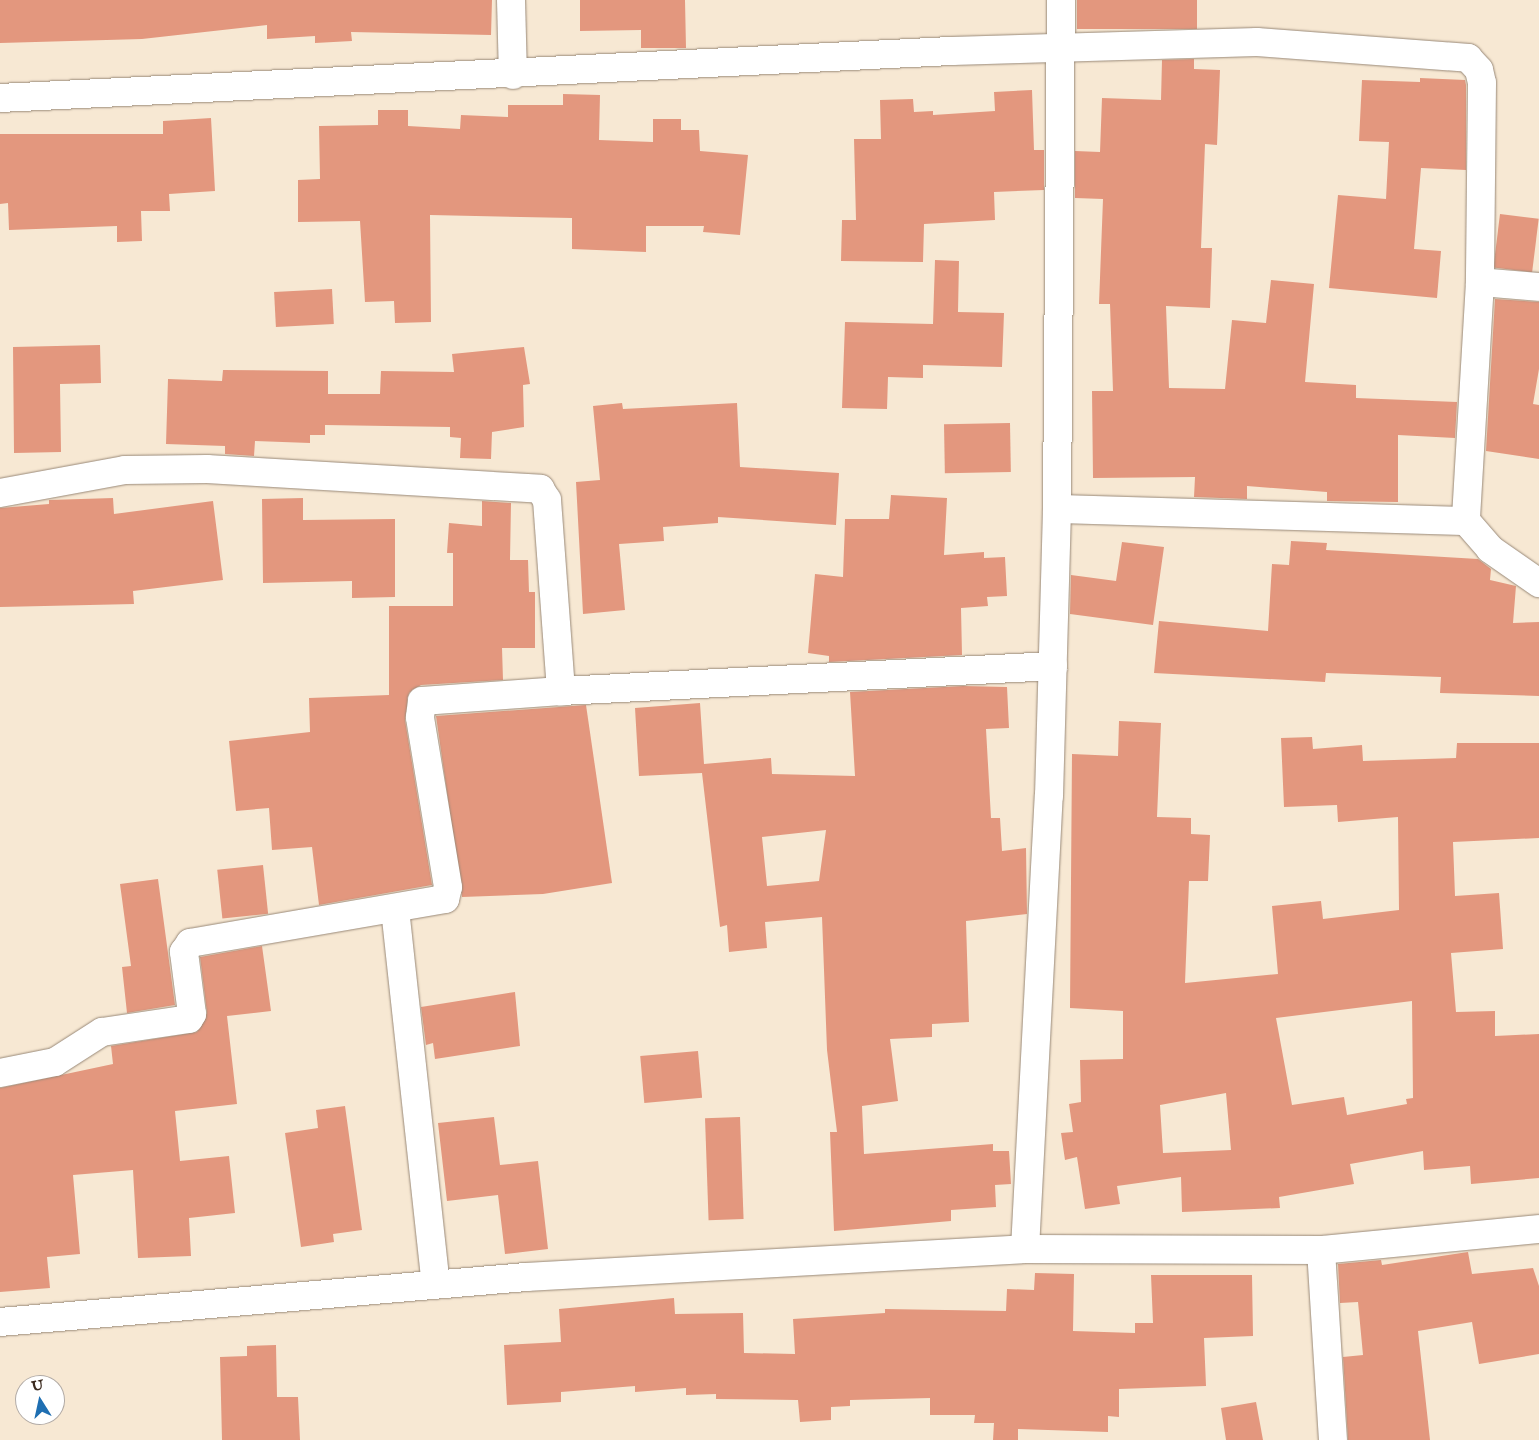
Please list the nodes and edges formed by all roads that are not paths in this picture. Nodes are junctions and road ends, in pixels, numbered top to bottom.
1 (511, 0) edge
2 (1061, 0) edge
3 (1060, 49) junction
4 (513, 75) junction
5 (0, 98) edge
6 (1480, 282) junction
7 (1539, 286) edge
8 (0, 493) edge
9 (1057, 509) junction
10 (1466, 521) junction
11 (1539, 583) edge
12 (1053, 666) junction
13 (561, 691) junction
14 (395, 909) junction
15 (0, 1073) edge
16 (1539, 1229) edge
17 (1025, 1249) junction
18 (1321, 1250) junction
19 (436, 1284) junction
20 (0, 1322) edge
21 (1332, 1440) edge

1 - 4 street
2 - 3 street
3 - 4 street
3 - 6 street
3 - 9 street
4 - 5 street
6 - 7 street
6 - 10 street
8 - 13 street
9 - 10 street
9 - 12 street
10 - 11 street
12 - 13 street
12 - 17 street
13 - 14 street
14 - 15 street
14 - 19 street
16 - 18 street
17 - 18 street
17 - 19 street
18 - 21 street
19 - 20 street

